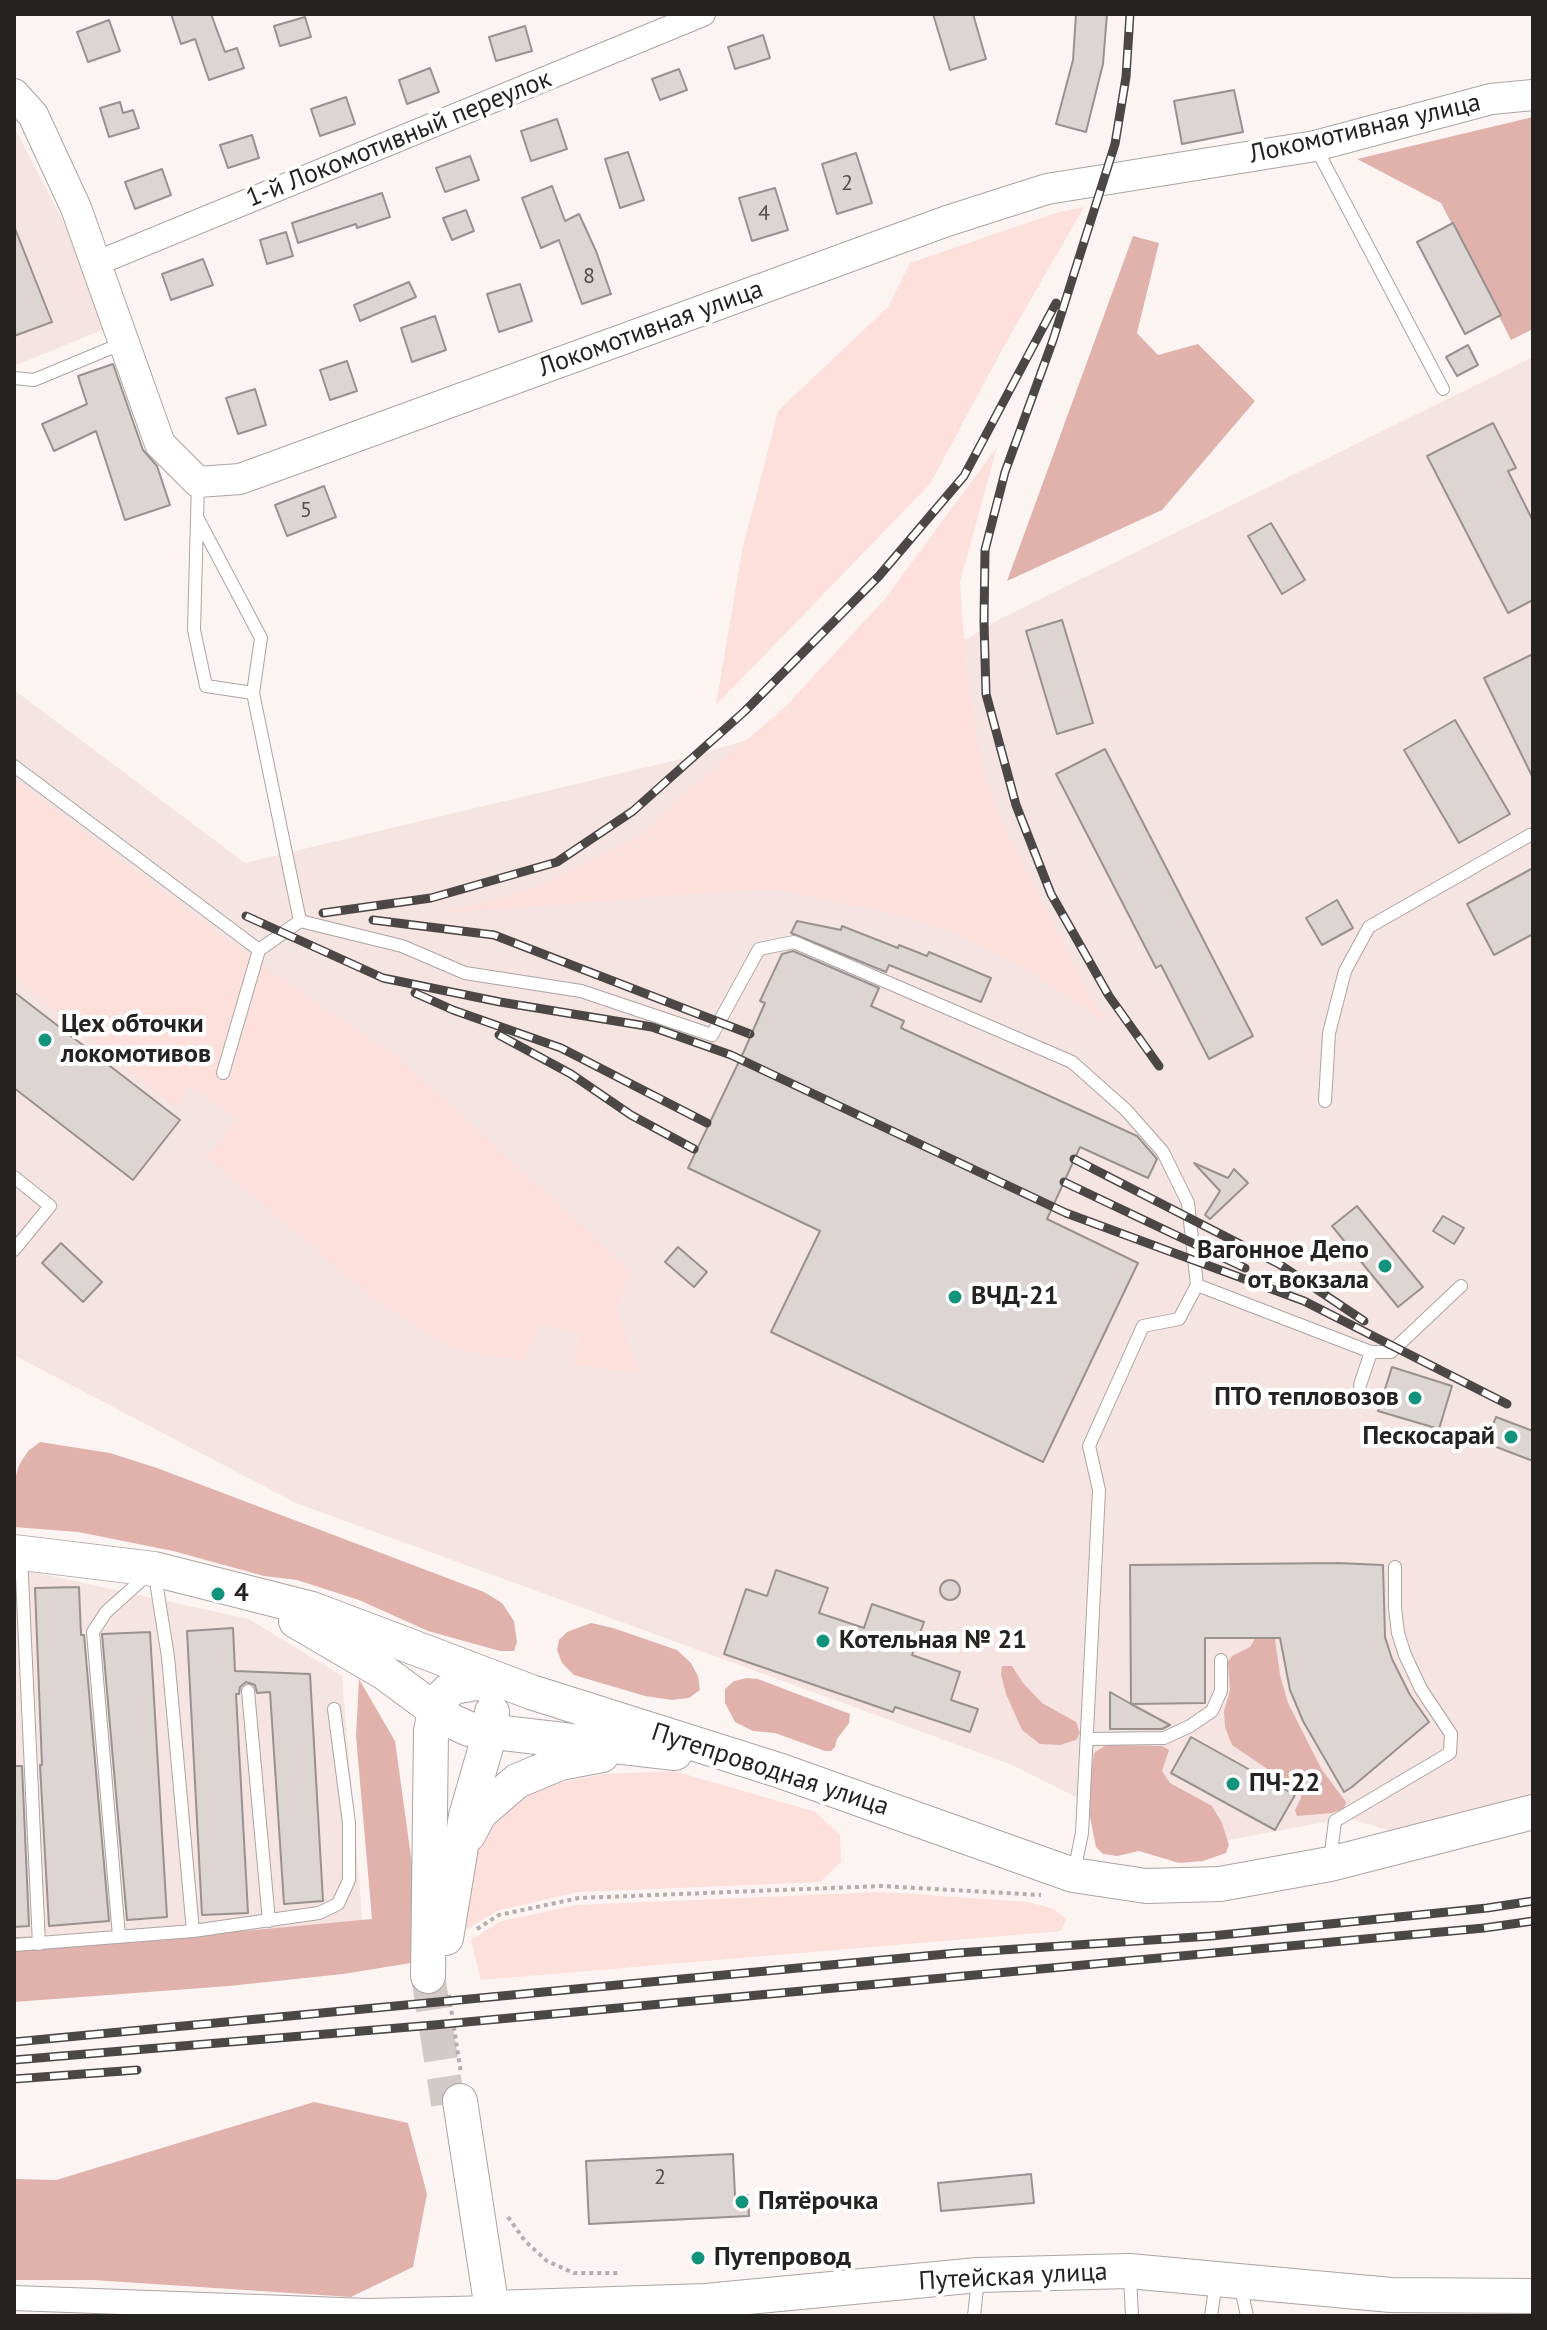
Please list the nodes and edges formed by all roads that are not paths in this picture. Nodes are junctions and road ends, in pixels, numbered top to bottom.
1 (703, 14) edge
2 (14, 94) edge
3 (1533, 95) edge
4 (1315, 146) junction
5 (95, 264) junction
6 (123, 343) junction
7 (14, 378) edge
8 (1443, 389) dead end
9 (198, 482) junction
10 (197, 517) junction
11 (253, 693) junction
12 (14, 766) edge
13 (1530, 835) dead end
14 (300, 921) junction
15 (259, 950) junction
16 (223, 1073) dead end
17 (1325, 1101) dead end
18 (14, 1177) edge
19 (14, 1250) edge
20 (1197, 1285) junction
21 (1461, 1286) dead end
22 (1371, 1352) junction
23 (1360, 1385) dead end
24 (17, 1553) edge
25 (1395, 1567) dead end
26 (154, 1569) junction
27 (251, 1594) junction
28 (1221, 1660) dead end
29 (447, 1661) junction
30 (385, 1673) junction
31 (476, 1683) junction
32 (248, 1691) dead end
33 (531, 1692) junction
34 (334, 1709) dead end
35 (435, 1710) junction
36 (490, 1733) junction
37 (1088, 1739) junction
38 (675, 1753) junction
39 (781, 1771) junction
40 (430, 1807) junction
41 (1533, 1812) edge
42 (460, 1849) junction
43 (1330, 1864) junction
44 (1062, 1885) junction
45 (269, 1921) junction
46 (193, 1931) junction
47 (119, 1936) junction
48 (39, 1944) junction
49 (14, 1945) edge
50 (457, 2097) tunnel mouth
51 (1129, 2271) junction
52 (978, 2275) junction
53 (1228, 2280) junction
54 (1533, 2296) edge
55 (14, 2298) edge
56 (602, 2310) edge
57 (493, 2312) edge
58 (974, 2316) edge
59 (1132, 2316) edge
60 (1211, 2316) edge
61 (1247, 2316) edge

1 - 5 street, 1-й Локомотивный переулок
2 - 5 street
3 - 4 street, Локомотивная улица
4 - 8 lane
4 - 9 street, Локомотивная улица
5 - 6 street
6 - 7 lane
6 - 9 street
9 - 10 lane
10 - 11 lane
10 - 11 lane
11 - 14 lane
12 - 15 lane
13 - 17 lane
14 - 15 lane
14 - 20 lane
15 - 16 lane
18 - 19 lane
20 - 22 lane
20 - 37 lane
21 - 22 lane
22 - 23 lane
24 - 26 main road, Путепроводная улица
24 - 48 lane
25 - 43 lane
26 - 27 main road, Путепроводная улица
26 - 46 lane
26 - 47 lane
27 - 29 main road, Путепроводная улица
27 - 30 main road
28 - 37 lane
29 - 31 main road
29 - 33 main road, Путепроводная улица
30 - 35 main road
30 - 40 main road
31 - 33 main road
31 - 35 main road
31 - 36 main road
32 - 45 lane
33 - 39 main road, Путепроводная улица
34 - 45 lane
35 - 36 main road
35 - 40 main road
36 - 38 main road
36 - 42 main road
37 - 44 lane
38 - 39 main road
38 - 42 main road
39 - 44 main road, Путепроводная улица
40 - 42 main road
41 - 43 main road, Путепроводная улица
43 - 44 main road, Путепроводная улица
45 - 46 lane
46 - 47 lane
47 - 48 lane
48 - 49 lane
50 - 57 main road
51 - 52 main road, Путейская улица
51 - 53 main road, Путейская улица
51 - 59 lane
52 - 56 main road, Путейская улица
52 - 58 lane
53 - 54 main road, Путейская улица
53 - 60 lane
53 - 61 lane
55 - 57 street
56 - 57 main road, Путейская улица

